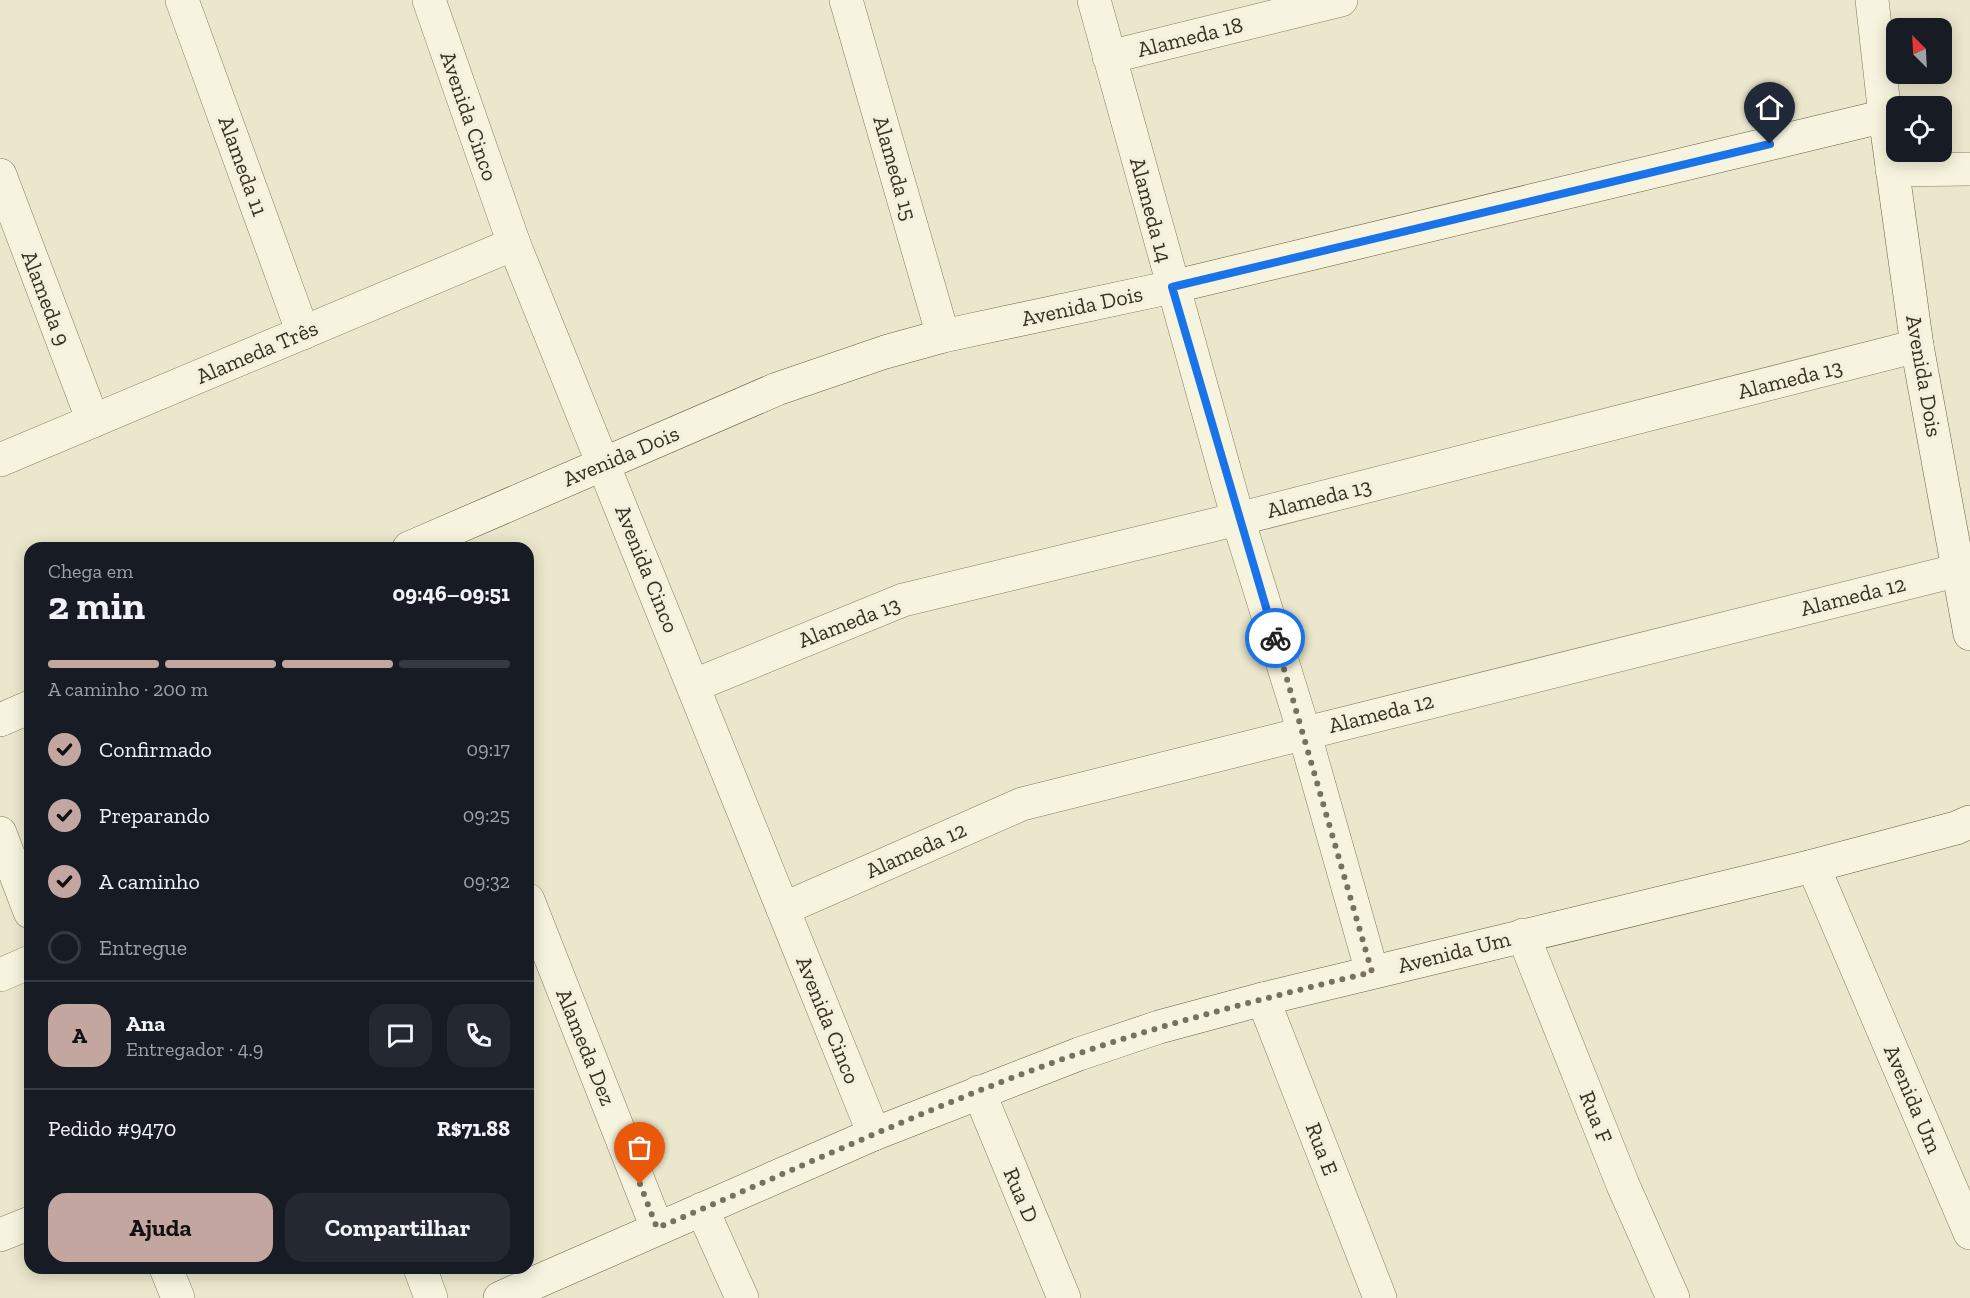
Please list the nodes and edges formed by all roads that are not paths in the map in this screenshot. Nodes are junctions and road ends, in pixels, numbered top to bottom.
1 (182, 0) edge
2 (429, 0) edge
3 (846, 0) edge
4 (1094, 0) edge
5 (1341, 0) edge
6 (1872, 0) edge
7 (1109, 57) junction
8 (1885, 116) junction
9 (1970, 169) edge
10 (1892, 170) junction
11 (0, 175) edge
12 (514, 244) junction
13 (1172, 287) junction
14 (303, 333) junction
15 (943, 336) junction
16 (1917, 346) junction
17 (93, 421) junction
18 (0, 460) edge
19 (604, 463) junction
20 (1238, 519) junction
21 (423, 542) edge
22 (1959, 570) junction
23 (1970, 634) edge
24 (695, 685) junction
25 (24, 710) edge
26 (0, 720) edge
27 (1304, 732) junction
28 (1970, 822) edge
29 (0, 833) edge
30 (1813, 866) junction
31 (24, 896) edge
32 (783, 909) junction
33 (534, 915) edge
34 (1523, 935) junction
35 (24, 965) edge
36 (1372, 972) junction
37 (0, 975) edge
38 (1263, 999) junction
39 (978, 1092) junction
40 (874, 1134) junction
41 (702, 1209) junction
42 (24, 1225) edge
43 (657, 1228) junction
44 (1970, 1233) edge
45 (0, 1235) edge
46 (168, 1274) edge
47 (422, 1274) edge
48 (178, 1298) edge
49 (431, 1298) edge
50 (500, 1298) edge
51 (742, 1298) edge
52 (1064, 1298) edge
53 (1380, 1298) edge
54 (1673, 1298) edge

1 - 14 street, Alameda 11
2 - 12 street, Avenida Cinco
3 - 15 street, Alameda 15
4 - 7 street, Alameda 14
5 - 7 street, Alameda 18
6 - 8 street, Avenida Dois
7 - 13 street, Alameda 14
8 - 10 street, Avenida Dois
8 - 13 street, Avenida Dois
9 - 10 street
10 - 16 street, Avenida Dois
11 - 17 street, Alameda 9
12 - 14 street, Alameda Três
12 - 19 street, Avenida Cinco
13 - 15 street, Avenida Dois
13 - 20 street, Alameda 14
14 - 17 street, Alameda Três
15 - 19 street, Avenida Dois
16 - 20 street, Alameda 13
16 - 22 street, Avenida Dois
17 - 18 street, Alameda Três
19 - 21 street, Avenida Dois
19 - 24 street, Avenida Cinco
20 - 24 street, Alameda 13
20 - 27 street, Alameda 14
22 - 23 street, Avenida Dois
22 - 27 street, Alameda 12
24 - 32 street, Avenida Cinco
25 - 26 street
27 - 32 street, Alameda 12
27 - 36 street, Alameda 14
28 - 30 street, Avenida Um
29 - 31 street
30 - 34 street, Avenida Um
30 - 44 street, Avenida Um
32 - 40 street, Avenida Cinco
33 - 43 street, Alameda Dez
34 - 36 street, Avenida Um
34 - 54 street, Rua F
35 - 37 street
36 - 38 street, Avenida Um
38 - 39 street, Avenida Um
38 - 53 street, Rua E
39 - 40 street, Avenida Um
39 - 52 street, Rua D
40 - 41 street, Avenida Um
41 - 43 street, Avenida Um
41 - 51 street
42 - 45 street
43 - 50 street, Avenida Um
46 - 48 street
47 - 49 street

